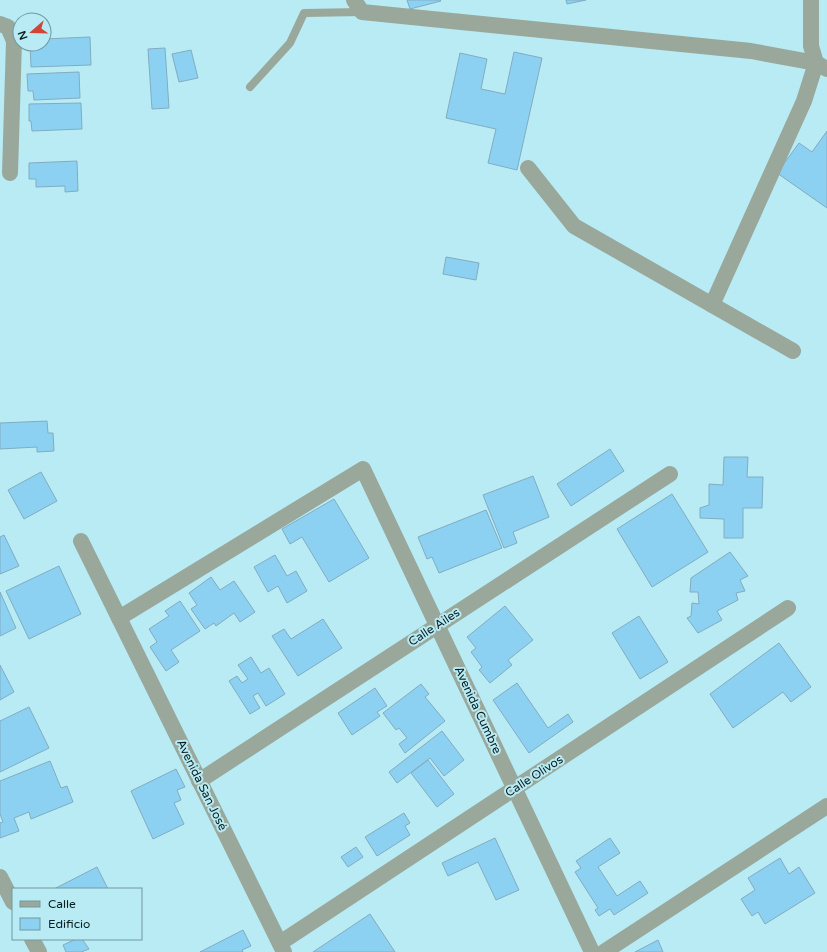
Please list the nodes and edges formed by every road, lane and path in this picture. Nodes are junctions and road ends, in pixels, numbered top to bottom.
1 (810, 0) edge
2 (358, 6) edge
3 (4, 26) edge
4 (821, 66) edge
5 (250, 87) dead end
6 (528, 168) dead end
7 (10, 173) dead end
8 (712, 305) junction
9 (793, 351) dead end
10 (670, 474) dead end
11 (81, 541) dead end
12 (788, 608) dead end
13 (119, 618) junction
14 (437, 625) junction
15 (200, 781) junction
16 (515, 789) junction
17 (827, 806) edge
18 (0, 877) edge
19 (12, 900) edge
20 (33, 940) edge
21 (282, 948) edge
22 (39, 952) edge
23 (592, 952) edge
24 (604, 952) edge

1 - 4 street
2 - 4 street
2 - 5 lane
3 - 7 street
4 - 8 street
6 - 8 street
8 - 9 street
10 - 14 street, Calle Ailes
11 - 13 street
12 - 16 street, Calle Olivos
13 - 14 street, Avenida Cumbre
13 - 15 street, Avenida San José
14 - 15 street, Calle Ailes
14 - 16 street, Avenida Cumbre
15 - 21 street, Avenida San José
16 - 21 street, Calle Olivos
16 - 23 street, Avenida Cumbre
17 - 24 street
18 - 19 street
20 - 22 street

